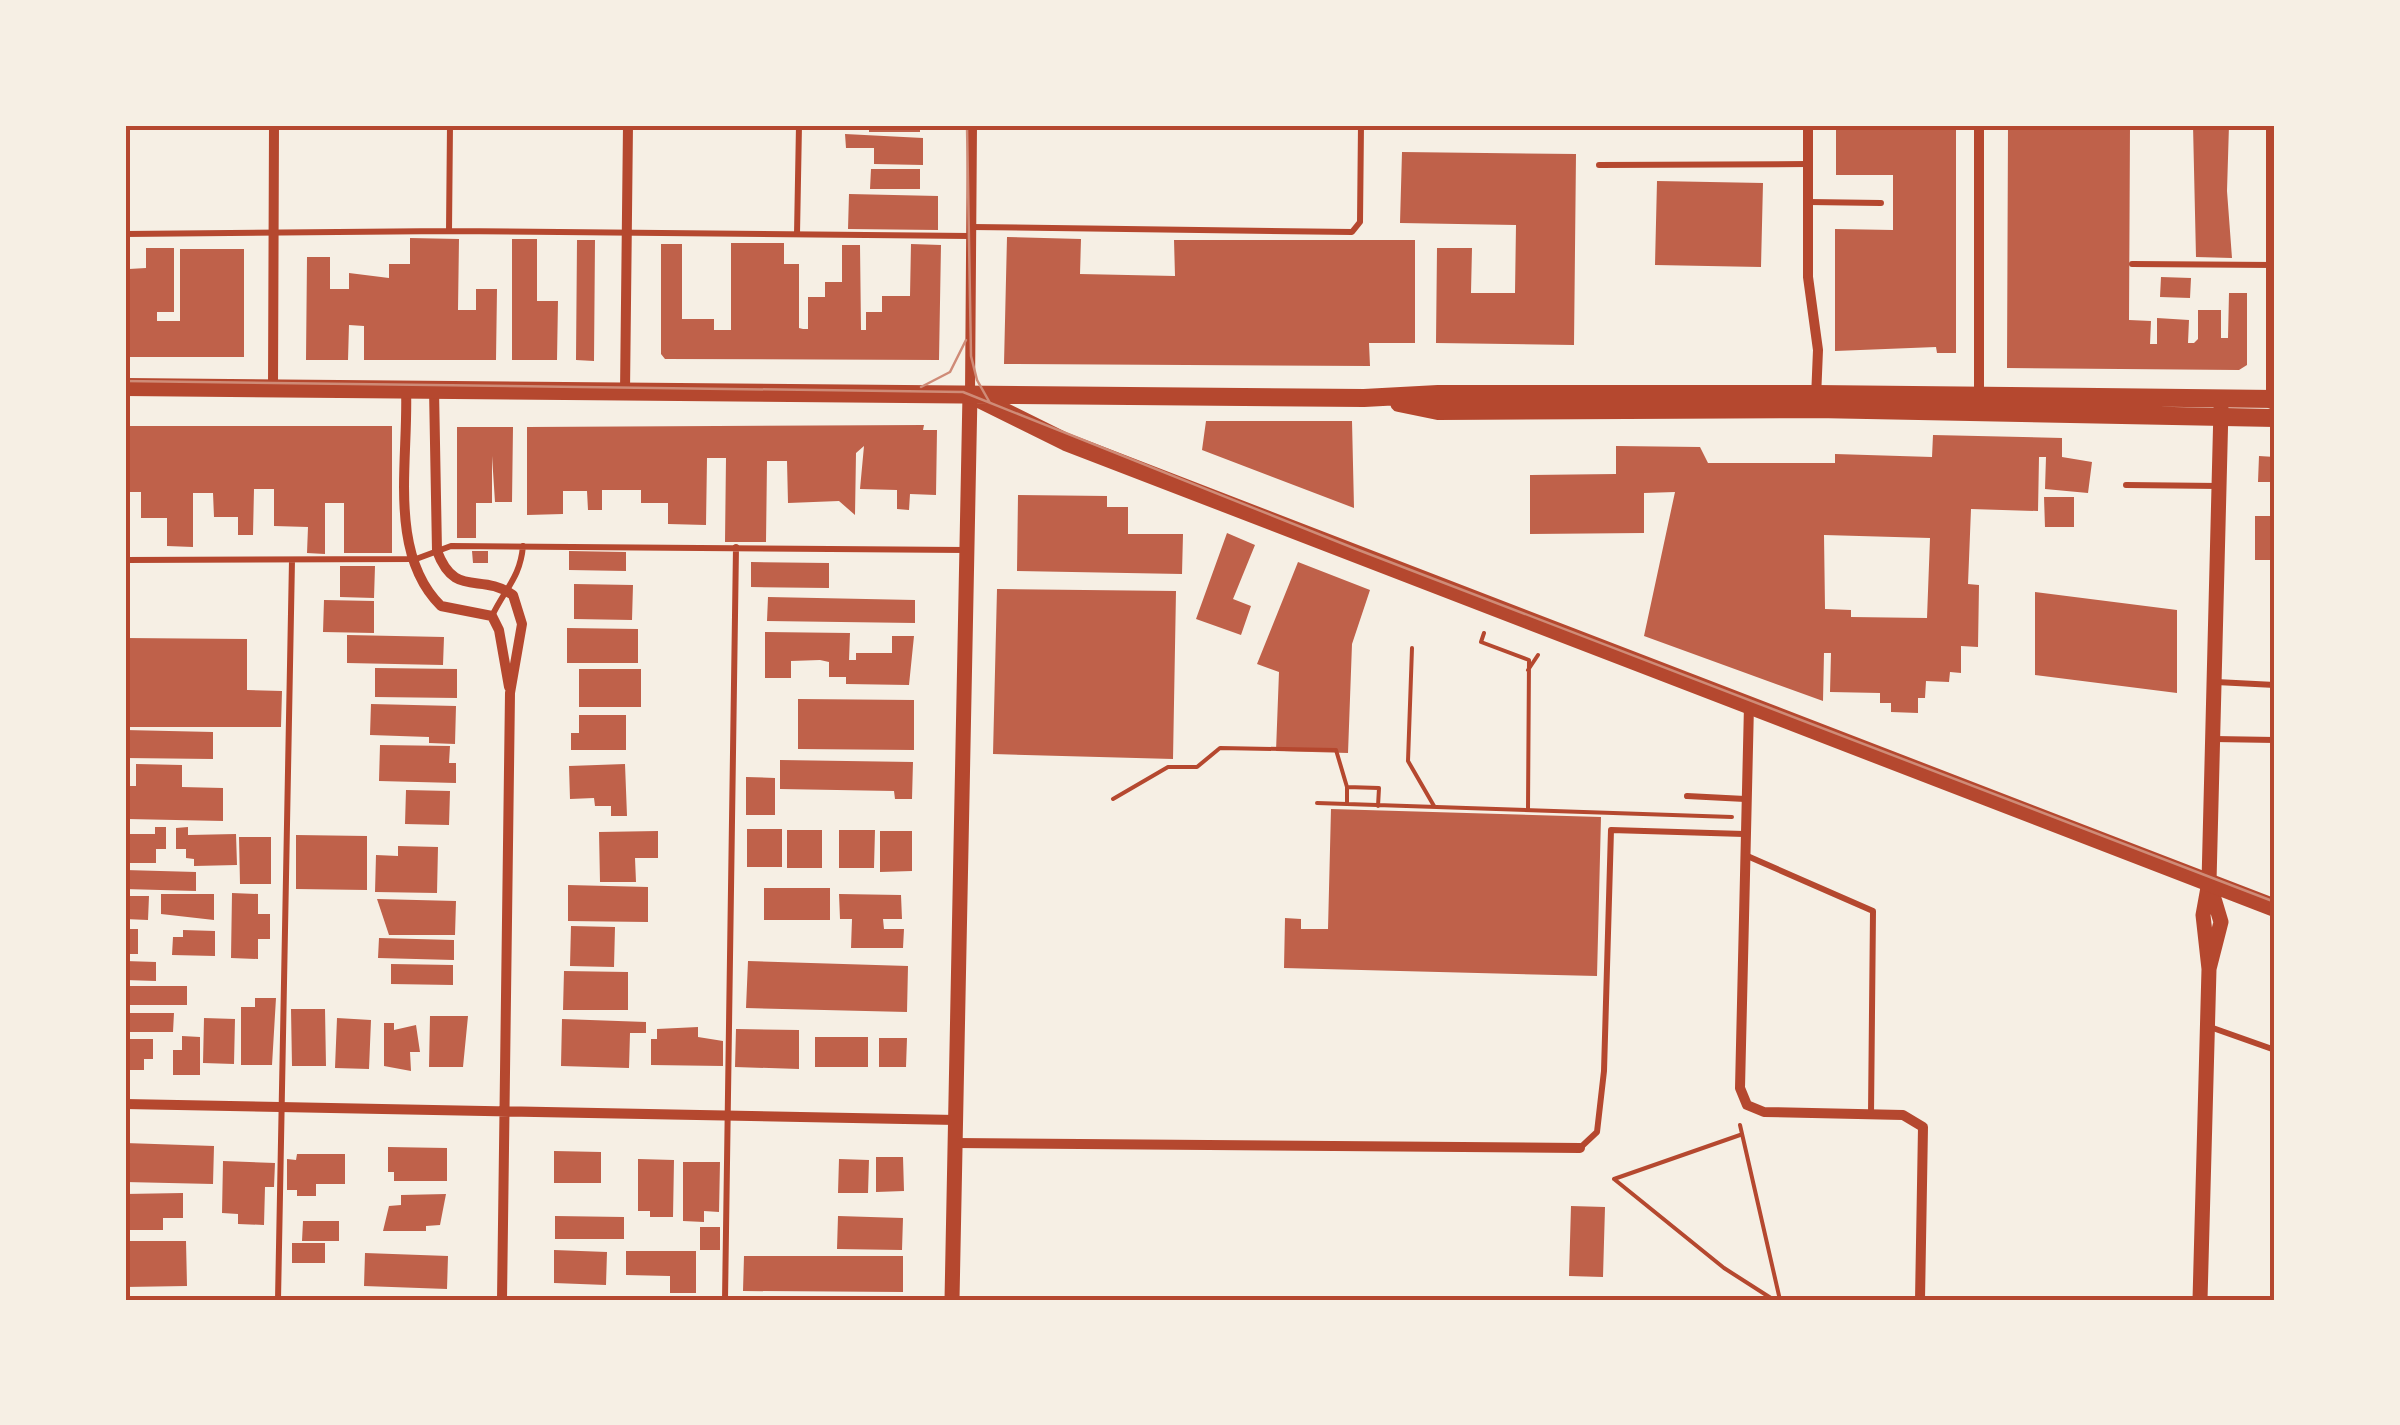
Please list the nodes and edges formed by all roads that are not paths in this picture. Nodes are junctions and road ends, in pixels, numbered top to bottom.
1 (274, 125) edge
2 (450, 125) edge
3 (628, 125) edge
4 (799, 125) edge
5 (972, 125) edge
6 (1362, 125) edge
7 (1808, 125) edge
8 (1980, 125) edge
9 (2270, 125) edge
10 (1808, 164) junction
11 (1600, 165) dead end
12 (1808, 202) junction
13 (1881, 202) dead end
14 (449, 231) junction
15 (972, 232) junction
16 (274, 233) junction
17 (627, 233) junction
18 (125, 234) edge
19 (798, 234) junction
20 (2132, 264) dead end
21 (2273, 265) edge
22 (125, 387) edge
23 (273, 388) junction
24 (406, 389) junction
25 (434, 390) junction
26 (625, 392) junction
27 (970, 394) junction
28 (1816, 401) junction
29 (1979, 404) junction
30 (2221, 408) junction
31 (2273, 408) edge
32 (2126, 485) dead end
33 (2220, 486) junction
34 (523, 546) junction
35 (736, 547) junction
36 (967, 550) junction
37 (436, 551) junction
38 (410, 559) junction
39 (125, 560) edge
40 (292, 560) junction
41 (505, 590) junction
42 (492, 616) junction
43 (2215, 682) junction
44 (2275, 685) edge
45 (510, 693) junction
46 (1749, 705) junction
47 (2213, 739) junction
48 (2275, 740) edge
49 (1687, 796) dead end
50 (1745, 800) junction
51 (1744, 834) junction
52 (1744, 854) junction
53 (2209, 882) junction
54 (2275, 908) edge
55 (2207, 1026) junction
56 (2275, 1050) edge
57 (125, 1104) edge
58 (282, 1107) junction
59 (504, 1112) junction
60 (1870, 1114) junction
61 (728, 1118) junction
62 (956, 1120) junction
63 (956, 1143) junction
64 (1580, 1148) joint
65 (278, 1300) edge
66 (502, 1300) edge
67 (725, 1300) edge
68 (952, 1300) edge
69 (1920, 1300) edge
70 (2200, 1300) edge

1 - 16 street
2 - 14 lane
3 - 17 street
4 - 19 lane
5 - 15 street
6 - 15 lane
7 - 10 street
8 - 29 street
9 - 21 street
10 - 11 lane
10 - 12 street
12 - 13 lane
12 - 28 street
14 - 16 lane
14 - 17 lane
15 - 19 lane
15 - 27 street
16 - 18 lane
16 - 23 street
17 - 19 lane
17 - 26 street
20 - 21 lane
21 - 31 street
22 - 23 main road
23 - 24 main road
24 - 25 main road
24 - 38 street
25 - 26 main road
25 - 37 street
26 - 27 main road
27 - 28 main road
27 - 36 street
27 - 46 main road
28 - 29 main road
29 - 30 main road
30 - 31 main road
30 - 33 street
32 - 33 lane
33 - 43 street
34 - 35 lane
34 - 37 lane
34 - 41 lane
35 - 36 lane
35 - 61 lane
36 - 62 street
37 - 38 lane
37 - 41 street
38 - 40 lane
38 - 42 street
39 - 40 lane
40 - 58 lane
41 - 42 lane
41 - 45 street
42 - 45 street
43 - 44 lane
43 - 47 street
45 - 59 street
46 - 50 street
46 - 53 main road
47 - 48 lane
47 - 53 street
49 - 50 lane
50 - 51 street
51 - 52 street
51 - 64 lane
52 - 60 lane
52 - 60 street
53 - 54 main road
53 - 55 street
55 - 56 lane
55 - 70 street
57 - 58 street
58 - 59 street
58 - 65 lane
59 - 61 street
59 - 66 street
60 - 69 street
61 - 62 street
61 - 67 lane
62 - 63 street
63 - 64 street
63 - 68 street

